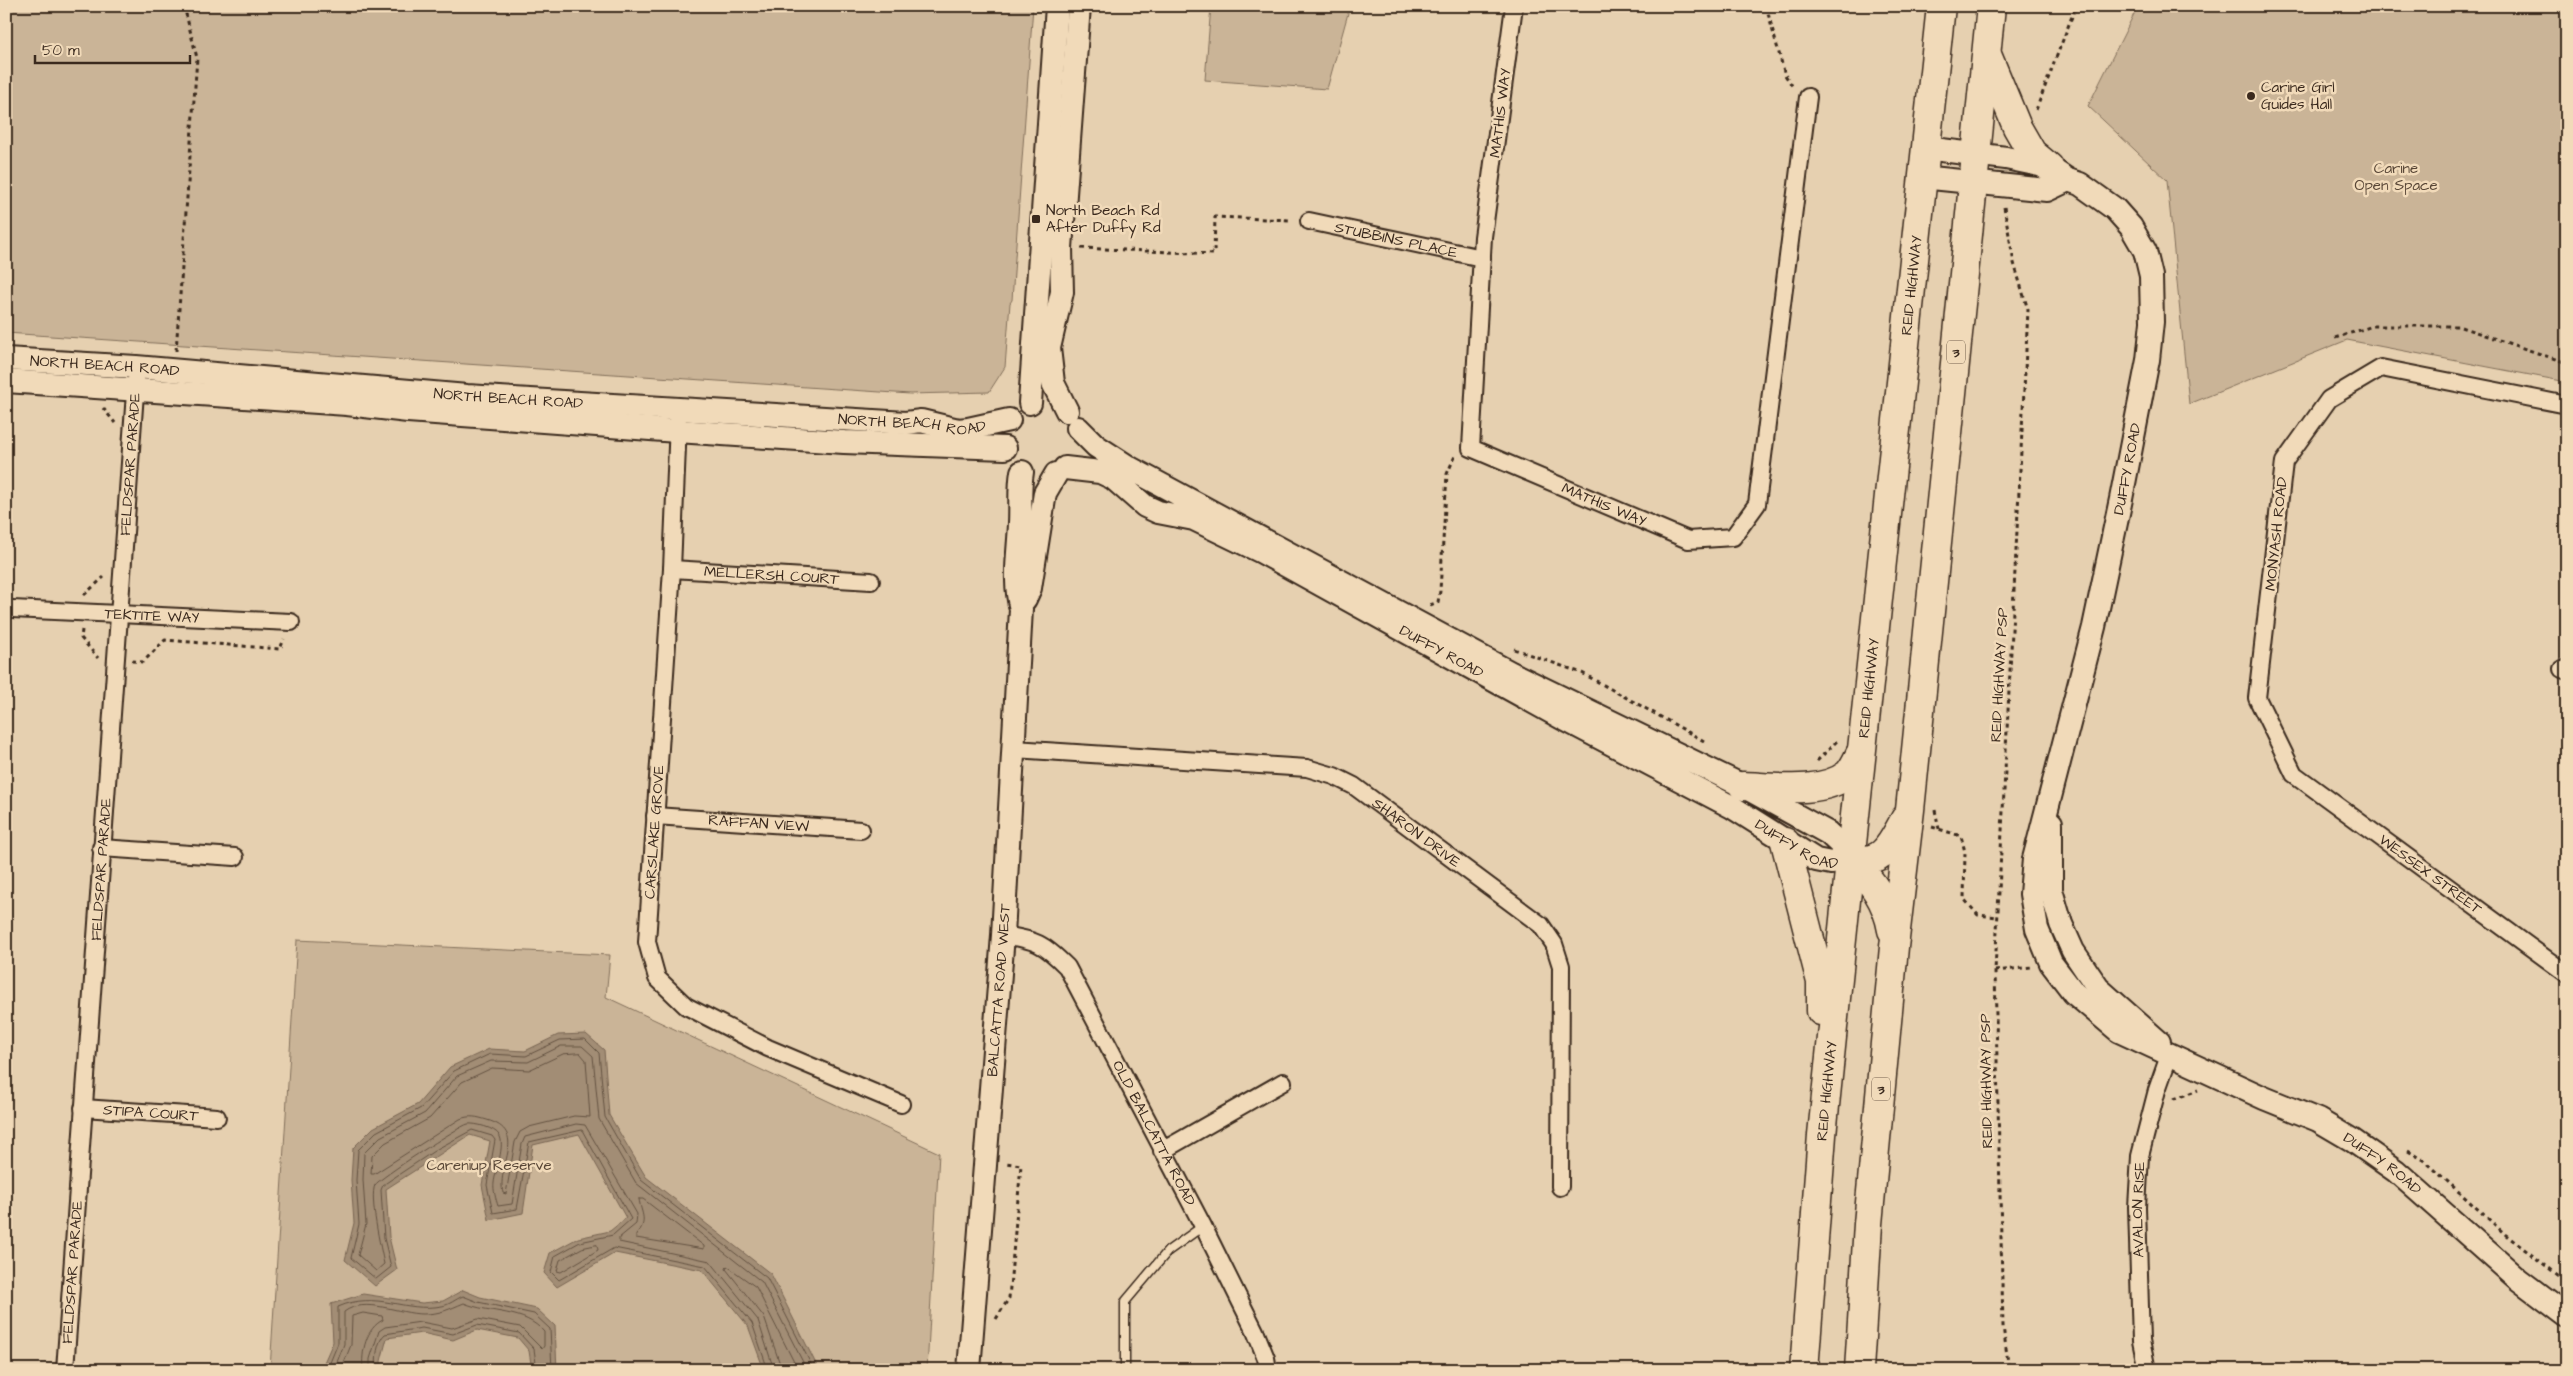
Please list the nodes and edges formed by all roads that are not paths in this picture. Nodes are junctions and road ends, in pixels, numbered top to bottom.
1 (1057, 6) edge
2 (1079, 6) edge
3 (1514, 6) edge
4 (1941, 6) edge
5 (1991, 6) edge
6 (1986, 53) junction
7 (1808, 97) road end
8 (1925, 148) junction
9 (1976, 154) junction
10 (2059, 174) junction
11 (1922, 177) junction
12 (1973, 183) junction
13 (1309, 221) road end
14 (1482, 258) junction
15 (6, 359) edge
16 (136, 367) junction
17 (6, 381) edge
18 (135, 389) junction
19 (1030, 403) junction
20 (2567, 405) edge
21 (679, 408) junction
22 (1072, 419) junction
23 (1008, 420) junction
24 (677, 431) junction
25 (1005, 448) junction
26 (1061, 471) junction
27 (1022, 472) junction
28 (672, 569) junction
29 (871, 581) dead end
30 (1021, 609) junction
31 (12, 610) dead end
32 (118, 615) junction
33 (291, 622) road end
34 (1014, 748) junction
35 (1860, 754) junction
36 (2294, 774) joint
37 (1743, 786) junction
38 (1910, 810) junction
39 (655, 816) junction
40 (861, 830) dead end
41 (1785, 842) junction
42 (102, 848) junction
43 (235, 858) dead end
44 (1851, 860) junction
45 (1003, 935) junction
46 (1894, 947) junction
47 (2567, 974) edge
48 (2170, 1053) junction
49 (1283, 1082) dead end
50 (901, 1104) dead end
51 (83, 1108) junction
52 (217, 1117) dead end
53 (1822, 1135) junction
54 (1162, 1151) junction
55 (1560, 1187) dead end
56 (1203, 1226) junction
57 (2567, 1316) edge
58 (65, 1370) edge
59 (969, 1370) edge
60 (1125, 1370) edge
61 (1268, 1370) edge
62 (1804, 1370) edge
63 (1859, 1370) edge
64 (2147, 1370) edge

1 - 19 main road
2 - 22 main road
3 - 14 street, MATHIS WAY
4 - 8 highway, REID HIGHWAY
5 - 6 highway, 3
6 - 9 highway, 3
6 - 10 highway
7 - 14 street, MATHIS WAY
8 - 9 main road, DUFFY ROAD
8 - 11 highway, REID HIGHWAY
9 - 10 main road, DUFFY ROAD
9 - 12 highway, 3
10 - 12 main road
10 - 48 main road, DUFFY ROAD
11 - 12 main road
11 - 35 highway, REID HIGHWAY
12 - 38 highway, 3
13 - 14 street, STUBBINS PLACE
15 - 16 main road, NORTH BEACH ROAD
16 - 18 street, FELDSPAR PARADE
16 - 21 main road, NORTH BEACH ROAD
17 - 18 main road, NORTH BEACH ROAD
18 - 24 main road, NORTH BEACH ROAD
18 - 32 street, FELDSPAR PARADE
19 - 22 main road
19 - 23 main road
20 - 36 street, MONYASH ROAD
21 - 23 main road, NORTH BEACH ROAD
21 - 24 street, CARSLAKE GROVE
22 - 26 main road
22 - 37 main road, DUFFY ROAD
23 - 25 main road
24 - 25 main road, NORTH BEACH ROAD
24 - 28 street, CARSLAKE GROVE
25 - 27 main road
26 - 27 main road
26 - 30 main road, BALCATTA ROAD WEST
26 - 41 main road, DUFFY ROAD
27 - 30 main road, BALCATTA ROAD WEST
28 - 29 street, MELLERSH COURT
28 - 39 street, CARSLAKE GROVE
30 - 34 main road, BALCATTA ROAD WEST
31 - 32 street, TEKTITE WAY
32 - 33 street, TEKTITE WAY
32 - 42 street, FELDSPAR PARADE
34 - 45 main road, BALCATTA ROAD WEST
34 - 55 street, SHARON DRIVE
35 - 37 highway
35 - 44 highway, REID HIGHWAY
36 - 47 street, WESSEX STREET
37 - 44 main road, DUFFY ROAD
38 - 44 highway
38 - 46 highway, 3
39 - 40 street, RAFFAN VIEW
39 - 50 street, CARSLAKE GROVE
41 - 44 main road, DUFFY ROAD
41 - 53 highway
42 - 43 street
42 - 51 street, FELDSPAR PARADE
44 - 46 highway
44 - 53 highway, REID HIGHWAY
45 - 54 street, OLD BALCATTA ROAD
45 - 59 main road, BALCATTA ROAD WEST
46 - 63 highway, 3
48 - 57 main road, DUFFY ROAD
48 - 64 street, AVALON RISE
49 - 54 street
51 - 52 street, STIPA COURT
51 - 58 street, FELDSPAR PARADE
53 - 62 highway, REID HIGHWAY
54 - 56 street, OLD BALCATTA ROAD
56 - 60 lane
56 - 61 street, OLD BALCATTA ROAD

